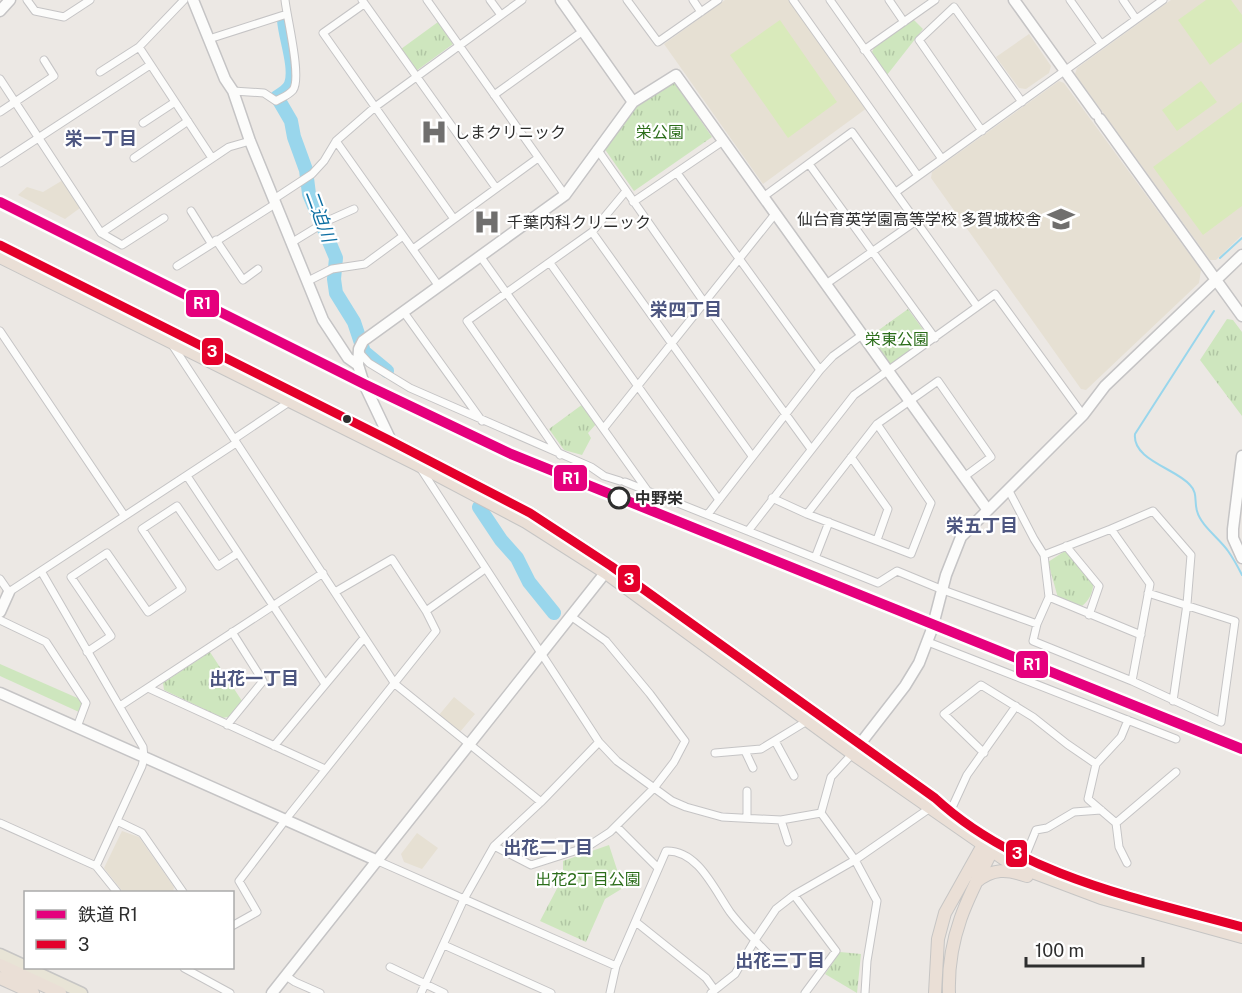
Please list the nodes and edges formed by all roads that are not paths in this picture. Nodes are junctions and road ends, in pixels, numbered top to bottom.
1 (10, 0) edge
2 (27, 0) edge
3 (90, 0) edge
4 (184, 0) edge
5 (193, 0) edge
6 (285, 0) edge
7 (427, 0) edge
8 (490, 0) edge
9 (522, 0) edge
10 (561, 0) edge
11 (627, 0) edge
12 (693, 0) edge
13 (718, 0) edge
14 (793, 0) edge
15 (830, 0) edge
16 (889, 0) edge
17 (935, 0) edge
18 (1014, 0) edge
19 (1070, 0) edge
20 (1123, 0) edge
21 (1163, 0) edge
22 (363, 2) edge
23 (0, 11) edge
24 (701, 12) junction
25 (287, 14) junction
26 (501, 15) junction
27 (1136, 19) junction
28 (904, 22) junction
29 (583, 31) junction
30 (209, 39) junction
31 (1101, 44) junction
32 (459, 46) junction
33 (139, 47) junction
34 (864, 50) junction
35 (44, 60) dead end
36 (150, 65) junction
37 (1064, 71) junction
38 (100, 72) dead end
39 (416, 77) junction
40 (0, 79) edge
41 (233, 91) junction
42 (494, 95) junction
43 (16, 102) junction
44 (175, 102) junction
45 (633, 102) junction
46 (1022, 102) junction
47 (375, 107) junction
48 (0, 112) edge
49 (188, 121) junction
50 (143, 123) dead end
51 (982, 131) junction
52 (40, 138) junction
53 (250, 141) junction
54 (336, 141) junction
55 (723, 141) junction
56 (597, 149) junction
57 (134, 158) dead end
58 (212, 158) junction
59 (538, 158) junction
60 (942, 159) junction
61 (0, 163) edge
62 (809, 164) junction
63 (677, 172) junction
64 (918, 176) junction
65 (496, 188) junction
66 (626, 191) junction
67 (896, 192) junction
68 (565, 195) junction
69 (764, 197) junction
70 (275, 202) junction
71 (633, 202) junction
72 (354, 209) dead end
73 (191, 211) dead end
74 (775, 214) junction
75 (164, 219) dead end
76 (454, 219) junction
77 (916, 221) junction
78 (592, 232) junction
79 (101, 233) junction
80 (403, 236) junction
81 (214, 242) junction
82 (291, 243) junction
83 (0, 245) edge
84 (413, 249) junction
85 (872, 252) junction
86 (1242, 255) edge
87 (480, 256) junction
88 (0, 257) edge
89 (739, 259) junction
90 (550, 263) junction
91 (177, 266) dead end
92 (258, 269) dead end
93 (308, 280) junction
94 (1216, 280) junction
95 (826, 284) junction
96 (438, 285) junction
97 (506, 293) junction
98 (704, 302) junction
99 (977, 306) junction
100 (403, 311) junction
101 (1242, 316) edge
102 (0, 331) edge
103 (862, 335) junction
104 (935, 338) junction
105 (170, 341) junction
106 (672, 343) junction
107 (361, 347) junction
108 (358, 365) junction
109 (820, 370) junction
110 (889, 371) junction
111 (638, 387) junction
112 (910, 401) junction
113 (289, 402) junction
114 (785, 413) junction
115 (1083, 414) junction
116 (483, 422) junction
117 (877, 424) junction
118 (604, 428) junction
119 (235, 441) junction
120 (391, 441) junction
121 (811, 449) junction
122 (404, 453) junction
123 (560, 455) junction
124 (753, 456) junction
125 (1242, 456) edge
126 (851, 458) junction
127 (418, 465) junction
128 (188, 476) junction
129 (964, 477) junction
130 (1008, 489) junction
131 (647, 490) junction
132 (772, 498) junction
133 (718, 500) junction
134 (987, 509) junction
135 (708, 514) junction
136 (807, 514) junction
137 (124, 515) junction
138 (829, 522) junction
139 (1111, 529) junction
140 (748, 531) junction
141 (877, 540) junction
142 (1066, 546) junction
143 (238, 553) junction
144 (1044, 555) junction
145 (815, 558) junction
146 (1242, 558) edge
147 (485, 569) junction
148 (608, 570) junction
149 (41, 571) junction
150 (323, 573) junction
151 (0, 579) edge
152 (943, 590) junction
153 (9, 592) junction
154 (335, 592) junction
155 (1149, 593) junction
156 (1049, 597) junction
157 (1187, 604) junction
158 (273, 606) junction
159 (426, 611) junction
160 (0, 612) edge
161 (1089, 615) junction
162 (572, 617) junction
163 (0, 620) edge
164 (1037, 624) junction
165 (232, 632) junction
166 (1141, 634) junction
167 (364, 638) junction
168 (928, 642) junction
169 (87, 652) junction
170 (541, 655) junction
171 (1132, 681) junction
172 (325, 684) junction
173 (395, 684) junction
174 (148, 688) junction
175 (0, 693) edge
176 (1173, 701) junction
177 (120, 706) junction
178 (1016, 706) junction
179 (1128, 720) junction
180 (807, 721) junction
181 (227, 725) junction
182 (77, 727) junction
183 (1176, 739) dead end
184 (775, 741) junction
185 (599, 742) junction
186 (470, 745) junction
187 (274, 746) junction
188 (856, 749) junction
189 (745, 751) junction
190 (715, 753) dead end
191 (984, 753) junction
192 (144, 758) junction
193 (1096, 764) junction
194 (753, 768) dead end
195 (325, 769) junction
196 (1176, 772) dead end
197 (794, 776) dead end
198 (654, 788) junction
199 (747, 791) dead end
200 (541, 802) junction
201 (930, 808) junction
202 (1101, 810) junction
203 (950, 812) junction
204 (821, 813) junction
205 (747, 818) junction
206 (781, 820) junction
207 (117, 821) junction
208 (284, 821) junction
209 (0, 823) edge
210 (1116, 823) junction
211 (616, 826) junction
212 (788, 842) dead end
213 (990, 844) junction
214 (494, 846) junction
215 (1025, 857) junction
216 (855, 860) junction
217 (378, 861) junction
218 (1127, 863) dead end
219 (96, 866) junction
220 (658, 868) junction
221 (1060, 883) junction
222 (974, 884) junction
223 (116, 891) edge
224 (183, 891) edge
225 (794, 895) junction
226 (464, 899) junction
227 (636, 922) junction
228 (234, 925) edge
229 (1242, 927) edge
230 (1242, 937) edge
231 (755, 940) junction
232 (444, 945) junction
233 (0, 954) edge
234 (771, 957) dead end
235 (0, 965) edge
236 (24, 966) edge
237 (616, 966) junction
238 (390, 967) dead end
239 (31, 969) edge
240 (186, 969) edge
241 (286, 976) junction
242 (0, 978) edge
243 (0, 984) edge
244 (426, 984) junction
245 (713, 991) edge
246 (18, 993) edge
247 (33, 993) edge
248 (60, 993) edge
249 (82, 993) edge
250 (230, 993) edge
251 (272, 993) edge
252 (320, 993) edge
253 (422, 993) edge
254 (444, 993) edge
255 (551, 993) edge
256 (610, 993) edge
257 (805, 993) edge
258 (865, 993) edge
259 (935, 993) edge
260 (949, 993) edge

1 - 23 street
2 - 3 street
4 - 33 street
5 - 30 street
6 - 25 street
7 - 32 street
8 - 26 street
9 - 26 street
10 - 29 street
11 - 24 street
12 - 24 street
13 - 24 street
14 - 64 street
15 - 34 street
16 - 28 street
17 - 28 street
18 - 37 street
19 - 31 street
20 - 27 street
21 - 27 street
22 - 39 street
22 - 47 street
25 - 30 street
25 - 41 street
26 - 32 street
27 - 31 street
28 - 34 street
29 - 42 street
29 - 45 street
30 - 41 street
31 - 37 street
32 - 39 street
32 - 42 street
33 - 36 street
33 - 38 street
34 - 60 street
35 - 43 street
36 - 44 street
36 - 52 street
37 - 46 street
37 - 94 street
39 - 47 street
39 - 65 street
40 - 43 street
41 - 53 street
42 - 59 street
43 - 48 street
43 - 52 street
44 - 49 street
44 - 50 street
45 - 55 street
45 - 56 street
46 - 51 street
46 - 51 street
47 - 54 street
47 - 76 street
49 - 57 street
49 - 58 street
51 - 60 street
52 - 61 street
52 - 79 street
53 - 58 street
53 - 70 street
54 - 70 street
54 - 80 street
55 - 63 street
55 - 69 street
56 - 66 street
56 - 68 street
58 - 79 street
59 - 65 street
59 - 68 street
60 - 64 street
62 - 67 street
62 - 69 street
62 - 85 street
63 - 71 street
63 - 89 street
64 - 67 street
65 - 76 street
66 - 71 street
66 - 78 street
67 - 77 street
68 - 87 street
69 - 74 street
70 - 81 street
70 - 82 street
71 - 98 street
72 - 82 street
73 - 81 street
74 - 89 street
74 - 95 street
75 - 79 street
76 - 84 street
77 - 85 street
77 - 99 street
78 - 90 street
78 - 106 street
80 - 84 street
80 - 93 street
81 - 91 street
81 - 92 street
82 - 93 street
83 - 120 highway
84 - 96 street
85 - 95 street
85 - 104 street
86 - 94 street
87 - 96 street
87 - 97 street
88 - 105 highway
89 - 98 street
89 - 109 street
90 - 97 street
90 - 111 street
93 - 108 street
94 - 101 street
94 - 115 street
95 - 103 street
96 - 100 street
97 - 118 street
97 - 123 street
98 - 106 street
98 - 114 street
99 - 104 street
99 - 115 street
100 - 107 street
100 - 116 street
102 - 137 street
103 - 109 street
103 - 110 street
104 - 110 street
105 - 113 highway
105 - 119 street
106 - 111 street
106 - 124 street
107 - 108 street
107 - 116 street
108 - 120 street
109 - 114 street
110 - 112 street
110 - 121 street
111 - 118 street
111 - 133 street
112 - 117 street
112 - 129 street
112 - 129 street
113 - 119 street
113 - 122 highway
114 - 121 street
114 - 124 street
115 - 130 street
116 - 123 street
117 - 126 street
117 - 141 street
118 - 131 street
119 - 128 street
119 - 150 street
120 - 122 highway
121 - 132 street
122 - 127 highway
122 - 148 highway
123 - 131 street
124 - 133 street
125 - 146 street
126 - 136 street
126 - 141 street
127 - 147 street
127 - 148 highway
128 - 137 street
128 - 143 street
129 - 134 street
130 - 134 street
130 - 144 street
131 - 135 street
132 - 136 street
132 - 140 street
133 - 135 street
134 - 152 street
135 - 140 street
136 - 138 street
137 - 149 street
138 - 141 street
138 - 145 street
139 - 142 street
139 - 155 street
139 - 157 street
140 - 145 street
142 - 144 street
142 - 161 street
143 - 158 street
143 - 169 street
144 - 156 street
145 - 152 street
147 - 159 street
147 - 170 street
148 - 162 street
148 - 180 highway
148 - 188 highway
149 - 153 street
149 - 169 street
150 - 154 street
150 - 158 street
151 - 153 street
152 - 164 street
152 - 168 street
153 - 160 street
154 - 159 street
154 - 167 street
155 - 157 street
155 - 166 street
156 - 161 street
156 - 164 street
157 - 176 street
157 - 176 street
158 - 165 street
158 - 172 street
159 - 173 street
161 - 166 street
162 - 170 street
162 - 198 street
163 - 182 street
164 - 171 street
165 - 174 street
165 - 181 street
166 - 171 street
167 - 172 street
167 - 173 street
168 - 179 street
168 - 188 street
169 - 177 street
170 - 185 street
170 - 186 street
171 - 176 street
172 - 187 street
173 - 186 street
173 - 195 street
174 - 177 street
174 - 181 street
175 - 182 street
177 - 192 street
178 - 191 street
178 - 191 street
178 - 193 street
179 - 183 street
179 - 193 street
180 - 184 street
180 - 188 highway
181 - 187 street
182 - 192 street
184 - 189 street
184 - 197 street
185 - 198 street
185 - 200 street
186 - 200 street
186 - 217 street
187 - 195 street
188 - 201 highway
188 - 203 highway
188 - 204 street
189 - 190 street
189 - 194 street
191 - 203 street
192 - 207 street
192 - 208 street
193 - 202 street
195 - 208 street
196 - 210 street
198 - 205 street
198 - 211 street
199 - 205 street
200 - 214 street
201 - 213 highway
201 - 216 street
202 - 210 street
202 - 215 street
203 - 213 highway
204 - 206 street
204 - 216 street
205 - 206 street
206 - 212 street
207 - 219 street
207 - 224 street
208 - 217 street
208 - 228 street
209 - 219 street
210 - 218 street
211 - 214 street
211 - 220 street
213 - 215 highway
213 - 221 highway
213 - 222 highway
213 - 259 highway
214 - 226 street
215 - 229 highway
216 - 225 street
216 - 258 street
217 - 226 street
217 - 241 street
219 - 223 street
220 - 227 street
220 - 231 street
221 - 222 highway
221 - 230 highway
222 - 260 highway
225 - 231 street
225 - 257 street
226 - 232 street
226 - 237 street
227 - 237 street
227 - 245 street
231 - 234 street
231 - 245 street
232 - 244 street
232 - 255 street
233 - 236 main road
235 - 248 highway
237 - 256 street
238 - 244 street
239 - 249 main road
240 - 250 street
241 - 251 street
241 - 252 street
242 - 247 highway
243 - 246 main road
244 - 253 street
244 - 254 street

